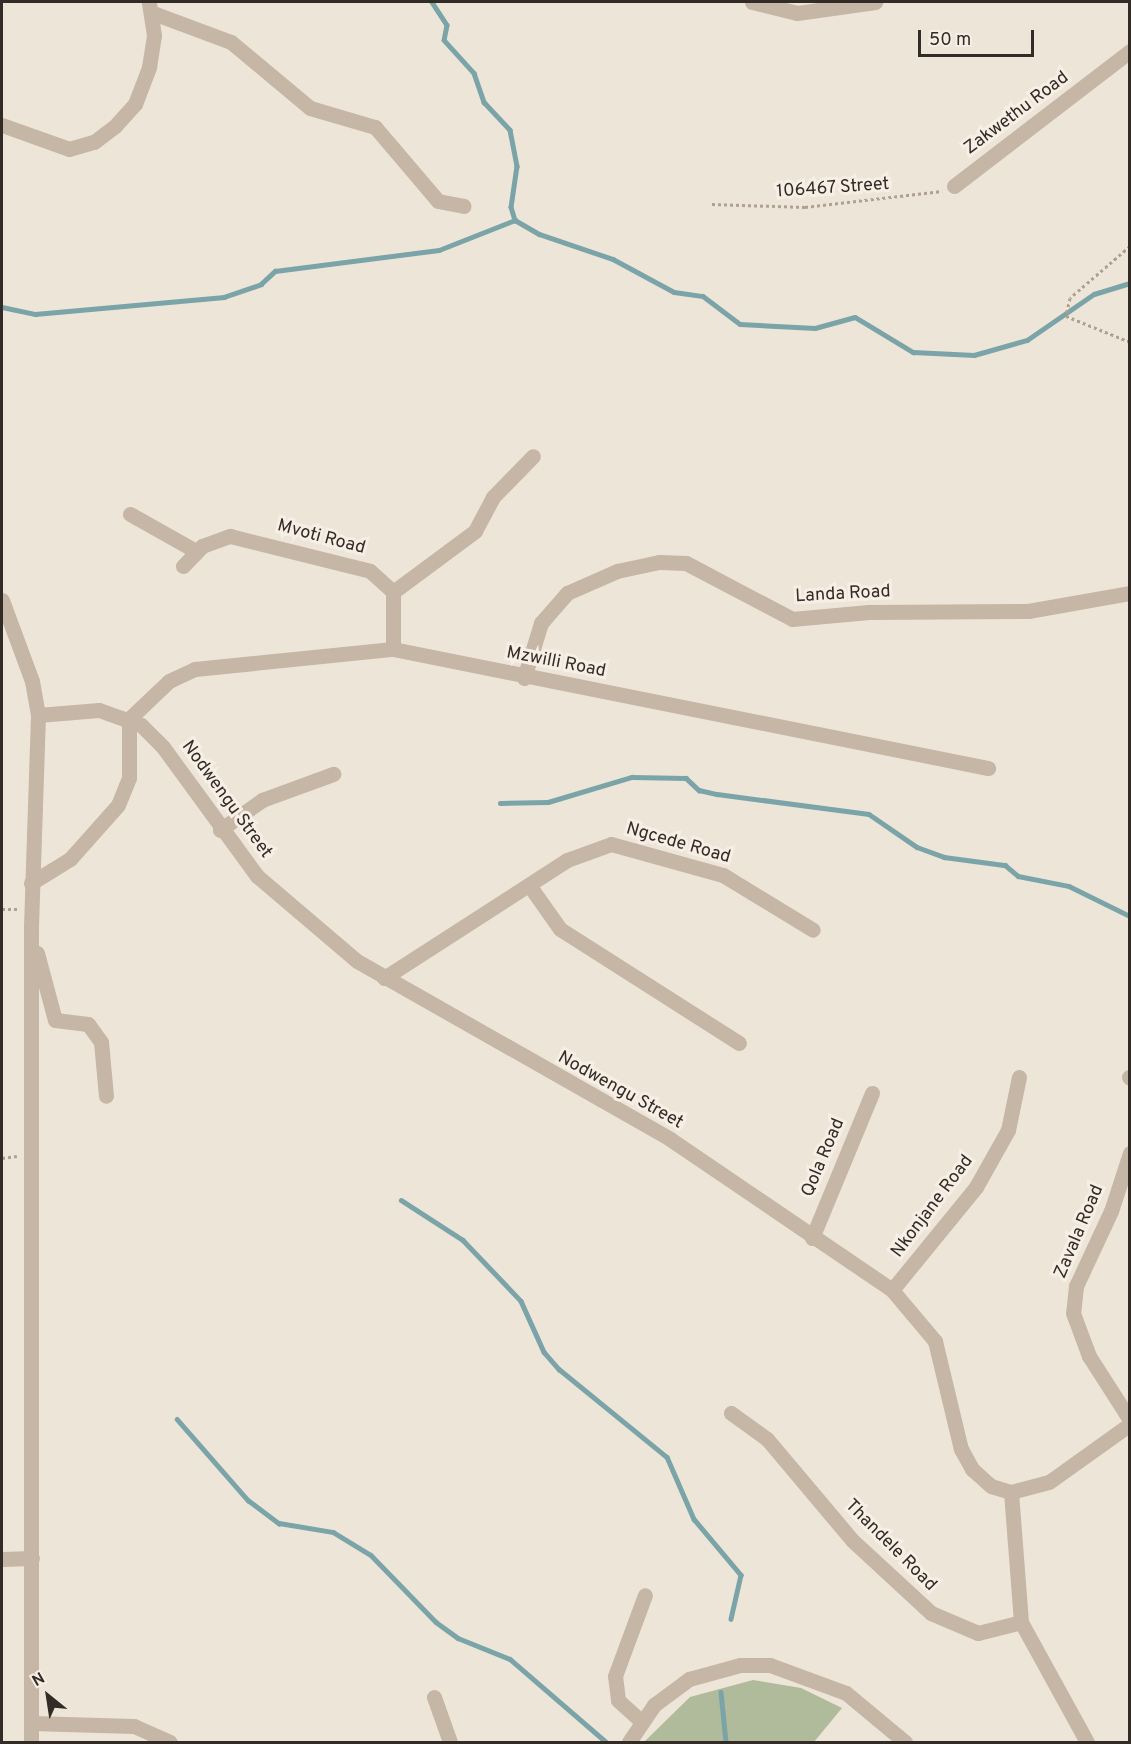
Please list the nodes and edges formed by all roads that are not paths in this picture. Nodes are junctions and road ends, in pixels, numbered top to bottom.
1 (752, 2) edge
2 (875, 2) edge
3 (151, 7) edge
4 (1130, 51) edge
5 (2, 125) edge
6 (954, 186) road end
7 (464, 206) dead end
8 (533, 456) dead end
9 (130, 514) dead end
10 (196, 550) junction
11 (183, 566) dead end
12 (393, 592) junction
13 (1130, 593) edge
14 (2, 600) edge
15 (393, 649) junction
16 (524, 678) junction
17 (38, 715) junction
18 (129, 719) junction
19 (988, 768) dead end
20 (333, 774) dead end
21 (220, 830) junction
22 (31, 883) junction
23 (528, 885) junction
24 (31, 930) junction
25 (813, 930) dead end
26 (384, 978) junction
27 (739, 1043) dead end
28 (1019, 1077) dead end
29 (872, 1093) dead end
30 (106, 1096) dead end
31 (1130, 1153) edge
32 (812, 1238) junction
33 (892, 1290) junction
34 (731, 1413) dead end
35 (1130, 1422) edge
36 (1011, 1492) junction
37 (32, 1558) junction
38 (2, 1559) edge
39 (645, 1594) dead end
40 (1021, 1622) junction
41 (434, 1697) dead end
42 (641, 1721) junction
43 (31, 1723) junction
44 (31, 1743) edge
45 (170, 1743) edge
46 (450, 1743) edge
47 (629, 1743) edge
48 (905, 1743) edge
49 (1088, 1743) edge

1 - 2 street
3 - 5 street
3 - 7 street
4 - 6 street, Zakwethu Road
8 - 12 street
9 - 10 street
10 - 11 street, Mvoti Road
10 - 12 street, Mvoti Road
12 - 15 street
13 - 16 street, Landa Road
14 - 17 street
15 - 16 street, Mzwilli Road
15 - 18 street, Mzwilli Road
16 - 19 street, Mzwilli Road
17 - 18 street, Nodwengu Street
17 - 22 street
18 - 21 street, Nodwengu Street
18 - 22 street
20 - 21 street
21 - 26 street, Nodwengu Street
22 - 24 street
23 - 25 street, Ngcede Road
23 - 26 street, Ngcede Road
23 - 27 street
24 - 30 street
24 - 37 street
26 - 32 street, Nodwengu Street
28 - 33 street, Nkonjane Road
29 - 32 street, Qola Road
31 - 35 street, Zavala Road
32 - 33 street, Nodwengu Street
33 - 36 street, Nodwengu Street
34 - 40 street, Thandele Road
35 - 36 street
36 - 40 street
37 - 38 street
37 - 43 street
39 - 42 street
40 - 49 street
41 - 46 street
42 - 47 street
42 - 48 street
43 - 44 street
43 - 45 street

